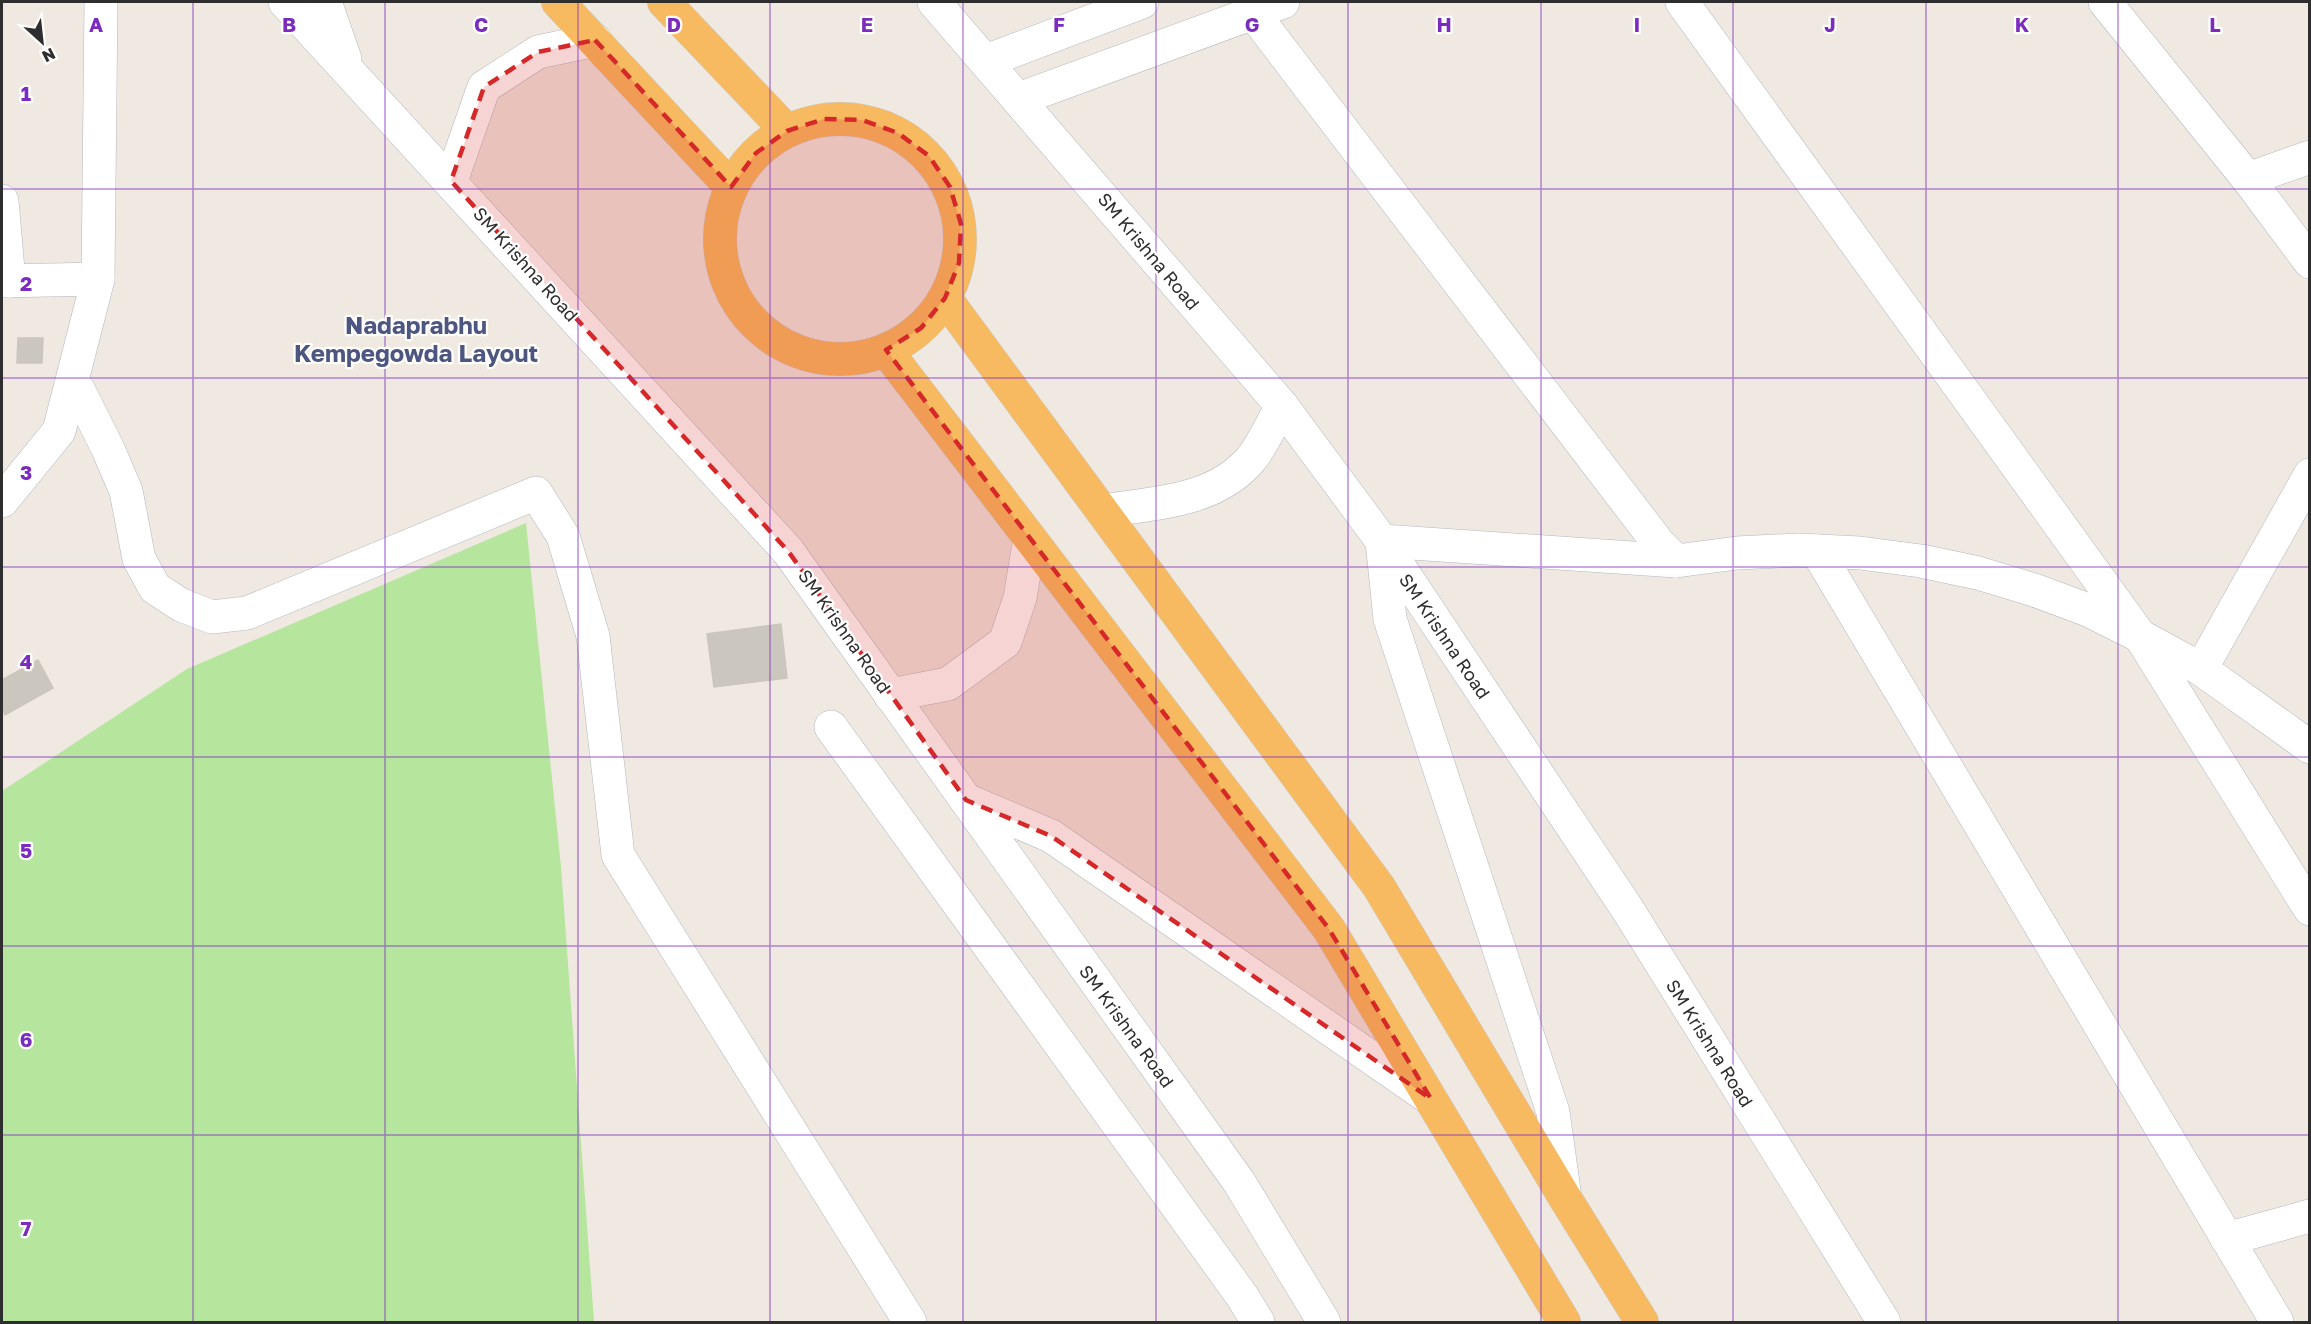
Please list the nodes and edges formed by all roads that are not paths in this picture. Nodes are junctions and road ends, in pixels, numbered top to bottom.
1 (101, 2) edge
2 (285, 2) edge
3 (325, 2) edge
4 (558, 2) edge
5 (663, 2) edge
6 (934, 2) edge
7 (1142, 2) edge
8 (1283, 2) edge
9 (1682, 2) edge
10 (2119, 5) edge
11 (1252, 13) junction
12 (595, 40) junction
13 (986, 61) junction
14 (349, 72) junction
15 (1019, 99) junction
16 (787, 131) junction
17 (2310, 157) edge
18 (2248, 179) junction
19 (451, 181) junction
20 (731, 187) junction
21 (2, 201) edge
22 (2310, 262) edge
23 (98, 279) junction
24 (5, 281) edge
25 (945, 298) junction
26 (886, 350) junction
27 (78, 389) dead end
28 (1282, 406) junction
29 (2310, 475) edge
30 (2, 501) edge
31 (1102, 511) junction
32 (1030, 538) junction
33 (1382, 542) junction
34 (1817, 551) junction
35 (1676, 561) junction
36 (2140, 636) junction
37 (2201, 669) junction
38 (890, 695) junction
39 (831, 726) dead end
40 (2310, 747) edge
41 (966, 800) junction
42 (2310, 909) edge
43 (1431, 1099) junction
44 (1564, 1198) junction
45 (2310, 1216) edge
46 (2227, 1239) junction
47 (910, 1323) edge
48 (1258, 1323) edge
49 (1324, 1323) edge
50 (1564, 1323) edge
51 (1642, 1323) edge
52 (1884, 1323) edge
53 (2277, 1323) edge

1 - 23 street
2 - 14 street, SM Krishna Road
3 - 14 street
4 - 12 highway
5 - 16 highway
6 - 13 street, SM Krishna Road
7 - 13 street
8 - 11 street
9 - 36 street
10 - 18 street
11 - 15 street
11 - 35 street
12 - 19 street
12 - 20 highway
13 - 15 street, SM Krishna Road
14 - 19 street, SM Krishna Road
15 - 28 street, SM Krishna Road
16 - 20 highway
16 - 25 highway
17 - 18 street
18 - 22 street
19 - 38 street, SM Krishna Road
20 - 26 highway
21 - 24 street
23 - 24 street
23 - 30 street
25 - 26 highway
25 - 31 highway
26 - 32 highway
27 - 47 street
28 - 31 street
28 - 33 street, SM Krishna Road
29 - 37 street
31 - 44 highway
32 - 38 street
32 - 43 highway
33 - 35 street
33 - 44 street
33 - 52 street, SM Krishna Road
34 - 35 street
34 - 36 street
34 - 46 street
36 - 37 street
36 - 42 street
37 - 40 street
38 - 41 street, SM Krishna Road
39 - 48 street
41 - 43 street
41 - 49 street, SM Krishna Road
43 - 50 highway
44 - 51 highway
45 - 46 street
46 - 53 street

